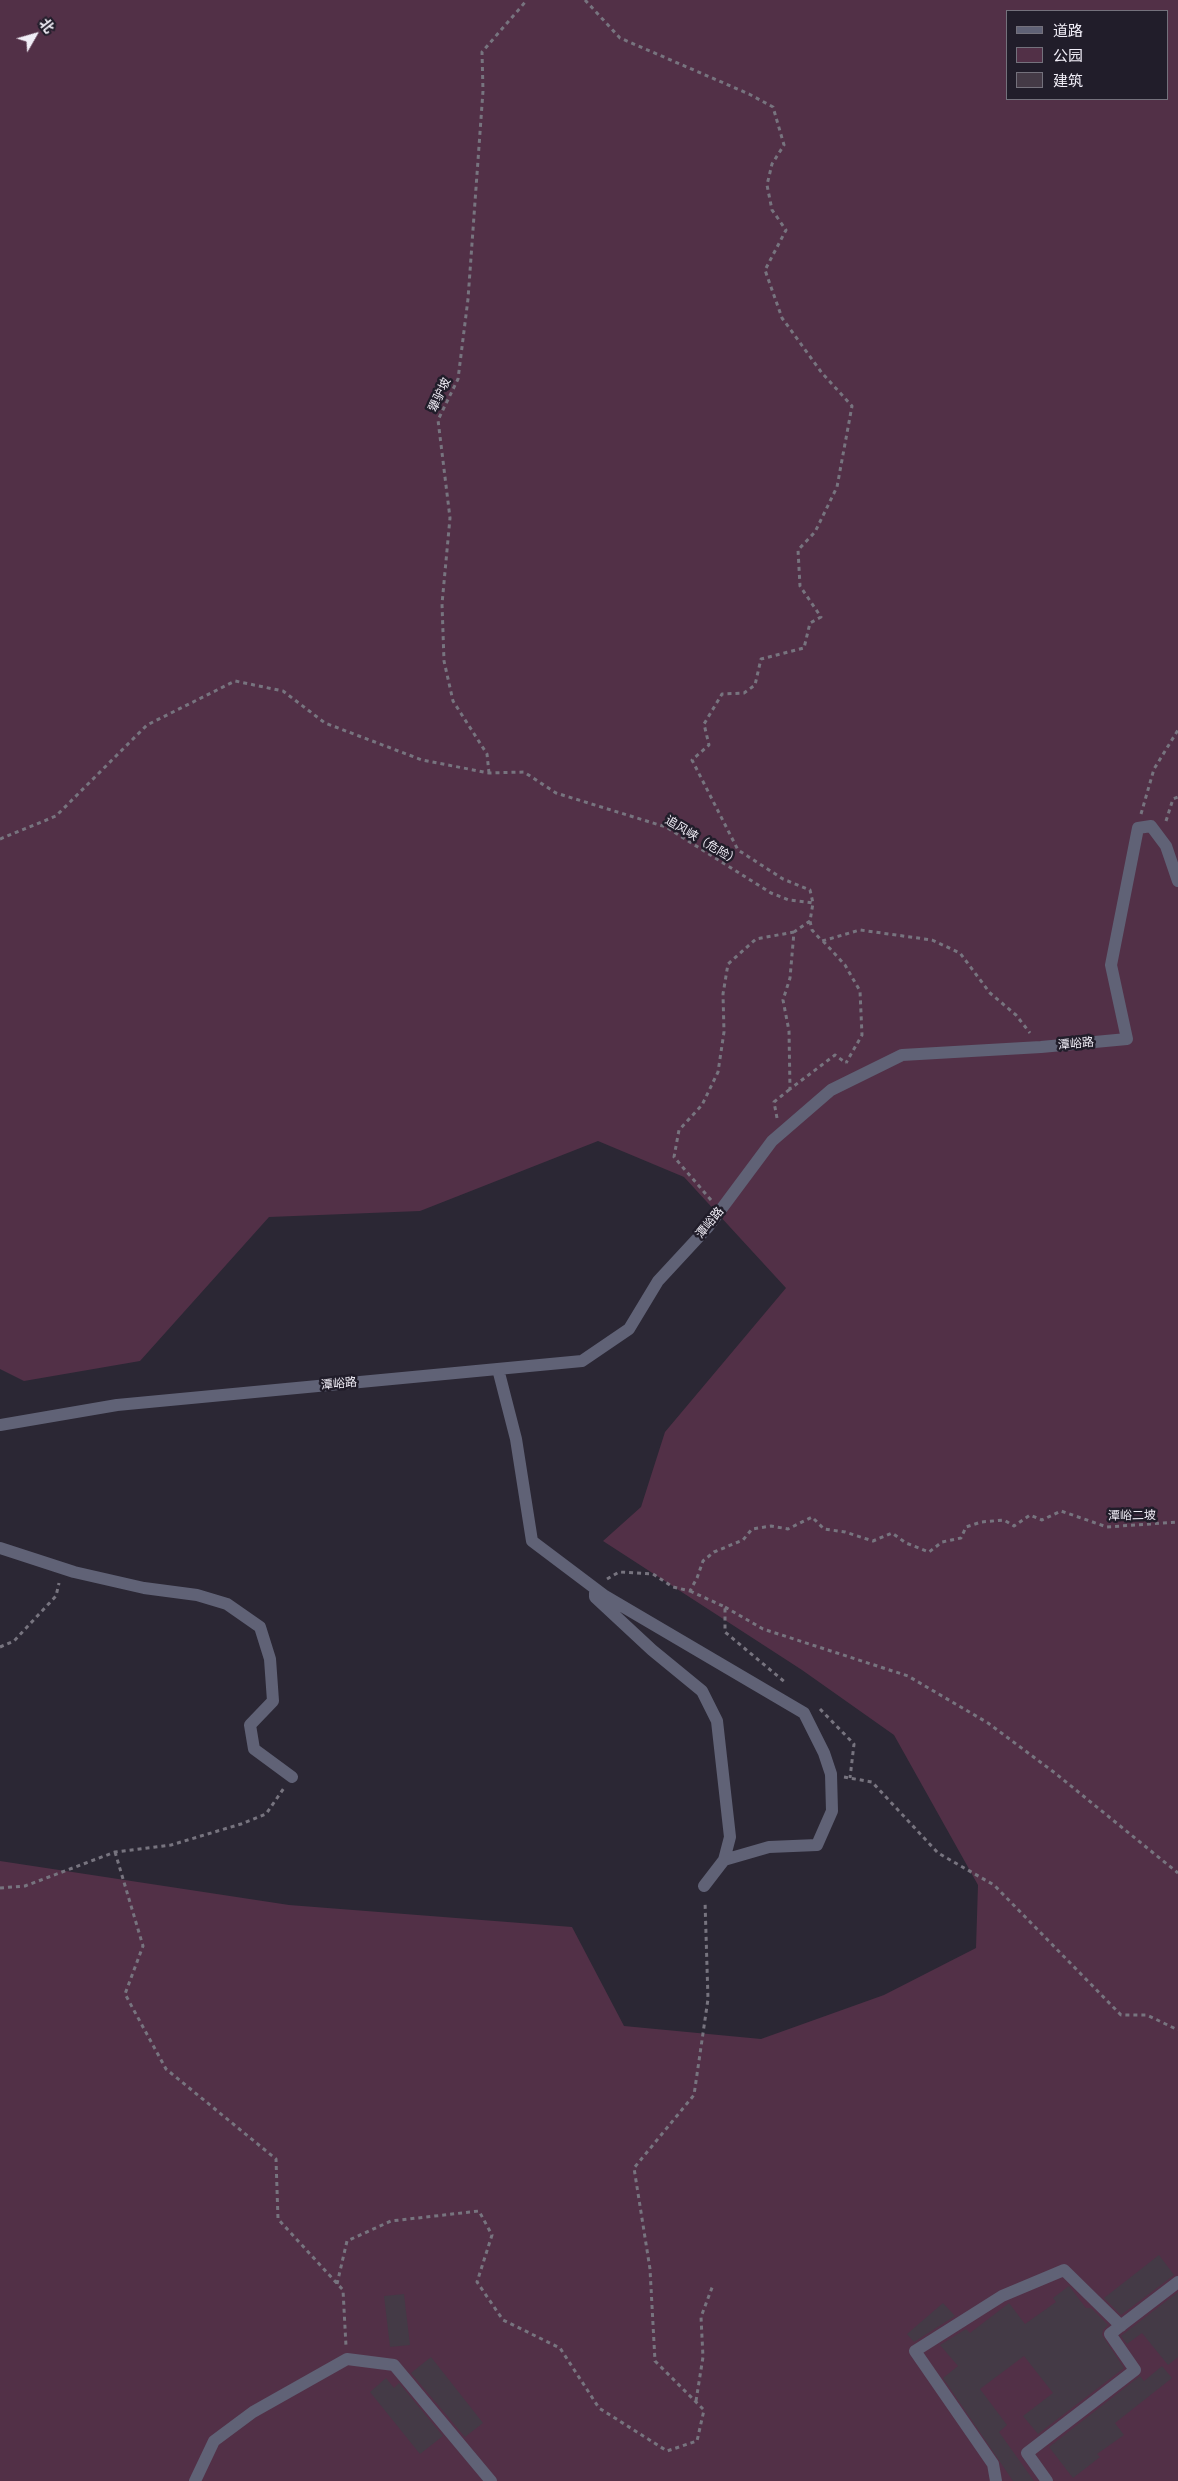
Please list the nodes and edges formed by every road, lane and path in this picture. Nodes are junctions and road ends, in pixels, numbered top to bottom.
1 (527, 0) edge
2 (585, 0) edge
3 (1178, 730) edge
4 (489, 773) junction
5 (1178, 797) edge
6 (1138, 828) junction
7 (1156, 833) junction
8 (0, 839) edge
9 (1178, 881) edge
10 (813, 903) junction
11 (810, 921) junction
12 (794, 932) junction
13 (822, 941) junction
14 (1041, 1047) junction
15 (846, 1063) junction
16 (790, 1089) junction
17 (831, 1090) junction
18 (780, 1134) junction
19 (720, 1211) junction
20 (498, 1369) junction
21 (0, 1425) edge
22 (1178, 1522) edge
23 (0, 1548) edge
24 (63, 1568) junction
25 (594, 1587) junction
26 (690, 1591) junction
27 (725, 1607) junction
28 (0, 1647) edge
29 (787, 1684) dead end
30 (816, 1706) dead end
31 (831, 1774) junction
32 (292, 1777) joint
33 (850, 1778) junction
34 (115, 1852) junction
35 (724, 1860) junction
36 (1178, 1873) edge
37 (704, 1886) joint
38 (0, 1888) edge
39 (1178, 2030) edge
40 (1178, 2282) edge
41 (337, 2284) junction
42 (713, 2285) dead end
43 (1121, 2326) junction
44 (347, 2359) junction
45 (696, 2402) junction
46 (195, 2481) edge
47 (491, 2481) edge
48 (996, 2481) edge
49 (1047, 2481) edge

1 - 4 path, 犟驴坡
2 - 10 path
3 - 6 path
4 - 8 path, 追风峡（危险）
4 - 10 path, 追风峡（危险）
5 - 7 path
6 - 7 street
6 - 14 street, 潭峪路
7 - 9 street
10 - 11 path
11 - 12 path
11 - 13 path
12 - 16 path
12 - 19 path
13 - 14 path
13 - 15 path
14 - 17 street, 潭峪路
15 - 16 path
15 - 17 path
16 - 18 path
17 - 18 street, 潭峪路
18 - 19 street, 潭峪路
19 - 20 street, 潭峪路
20 - 21 street, 潭峪路
20 - 25 street
22 - 26 path, 潭峪二坡
23 - 24 street
24 - 28 path
24 - 32 street
25 - 26 path
25 - 31 street
25 - 35 street
26 - 27 path
27 - 29 path
27 - 36 path
30 - 33 path
31 - 33 path
31 - 35 street
32 - 34 path
33 - 39 path
34 - 38 path
34 - 41 path
35 - 37 street
37 - 45 path
40 - 43 street
41 - 44 path
41 - 45 path
42 - 45 path
43 - 48 street
43 - 49 street
44 - 46 street
44 - 47 street

